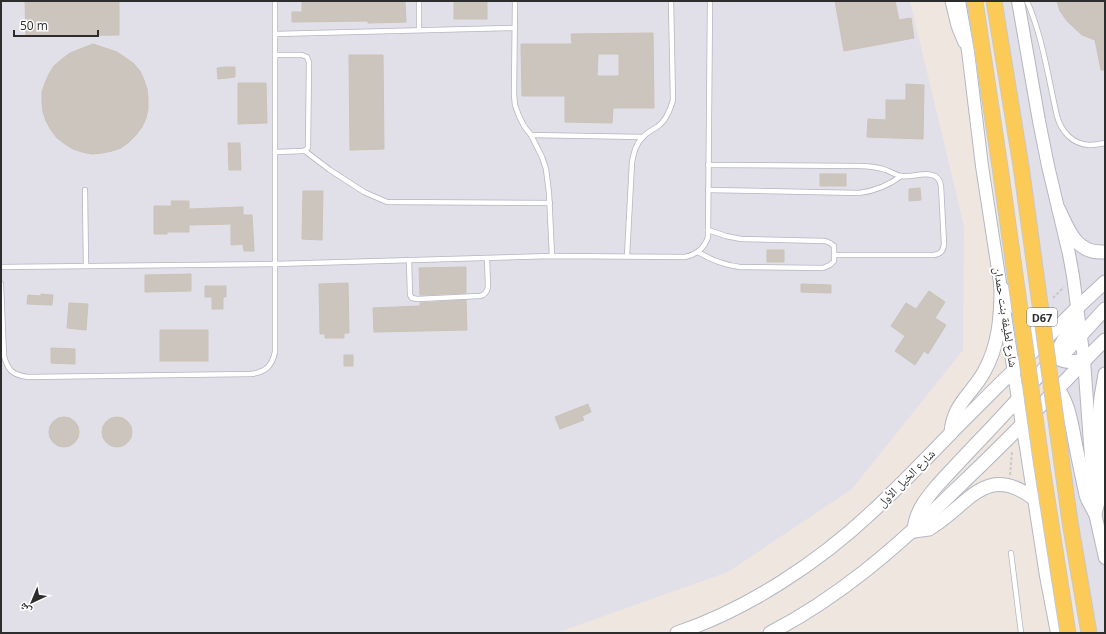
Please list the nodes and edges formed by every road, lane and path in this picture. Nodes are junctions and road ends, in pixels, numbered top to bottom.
1 (275, 1) edge
2 (419, 1) edge
3 (515, 1) edge
4 (671, 1) edge
5 (710, 1) edge
6 (950, 1) edge
7 (959, 1) edge
8 (975, 1) edge
9 (994, 1) edge
10 (1018, 1) edge
11 (1027, 1) edge
12 (514, 28) junction
13 (418, 30) junction
14 (275, 34) junction
15 (968, 51) junction
16 (275, 55) junction
17 (531, 135) junction
18 (643, 137) junction
19 (1105, 143) edge
20 (305, 150) junction
21 (275, 152) junction
22 (708, 165) junction
23 (901, 176) junction
24 (85, 190) dead end
25 (708, 190) junction
26 (550, 203) junction
27 (1059, 210) junction
28 (708, 230) junction
29 (698, 252) junction
30 (1105, 252) edge
31 (552, 256) junction
32 (627, 256) junction
33 (834, 256) junction
34 (487, 258) junction
35 (409, 260) junction
36 (275, 264) junction
37 (86, 266) junction
38 (1, 267) edge
39 (1105, 282) edge
40 (1, 284) edge
41 (1001, 288) junction
42 (1077, 308) junction
43 (1105, 309) edge
44 (1081, 335) junction
45 (1105, 340) edge
46 (1042, 344) junction
47 (1056, 358) junction
48 (1084, 360) junction
49 (1014, 370) junction
50 (1105, 374) edge
51 (1044, 375) junction
52 (1058, 388) junction
53 (1018, 399) junction
54 (1022, 425) junction
55 (1098, 430) junction
56 (951, 433) junction
57 (1104, 450) dead end
58 (1033, 498) junction
59 (1095, 513) junction
60 (914, 531) junction
61 (1011, 553) dead end
62 (1105, 558) edge
63 (677, 633) edge
64 (770, 633) edge
65 (1021, 633) edge
66 (1057, 633) edge
67 (1068, 633) edge
68 (1089, 633) edge

1 - 14 lane
2 - 13 lane
3 - 12 lane
4 - 18 lane
5 - 22 lane
6 - 15 street
7 - 15 street, شارع لطيفة بنت حمدان
8 - 67 main road, شارع لطيفة بنت حمدان / D67, bridge
9 - 68 main road, D67, bridge
10 - 27 street
11 - 19 lane
12 - 13 lane
12 - 17 lane
13 - 14 lane
14 - 16 lane
15 - 41 street, شارع لطيفة بنت حمدان
16 - 20 lane
16 - 21 lane
17 - 18 lane
17 - 26 lane
18 - 32 lane
20 - 21 lane
20 - 26 lane
21 - 36 lane
22 - 23 lane
22 - 25 lane
23 - 25 lane
23 - 33 lane
24 - 37 lane
25 - 28 lane
26 - 31 lane
27 - 30 main road
27 - 42 street
28 - 29 lane
28 - 33 lane
29 - 32 lane
29 - 33 lane
31 - 32 lane
31 - 34 lane
34 - 35 lane
34 - 35 lane
35 - 36 lane
36 - 37 lane
36 - 40 lane
37 - 38 lane
39 - 42 main road, شارع الخيل الأول
41 - 46 main road
41 - 49 street, شارع لطيفة بنت حمدان
41 - 56 main road
42 - 44 street
42 - 46 main road, شارع الخيل الأول
42 - 47 main road
43 - 44 main road
44 - 47 main road
44 - 48 street
45 - 48 main road
46 - 47 main road
46 - 49 main road, شارع الخيل الأول
47 - 48 main road
47 - 51 main road
48 - 52 main road
48 - 59 street
49 - 51 main road
49 - 53 street, شارع لطيفة بنت حمدان
49 - 56 main road, شارع الخيل الأول
50 - 55 main road
51 - 52 main road
51 - 53 main road
51 - 54 main road
52 - 54 main road
52 - 59 main road
53 - 54 street, شارع لطيفة بنت حمدان
53 - 60 main road
54 - 58 street, شارع لطيفة بنت حمدان
54 - 60 main road
55 - 57 lane
55 - 59 main road
56 - 63 main road, شارع الخيل الأول
58 - 60 main road
58 - 66 street, شارع لطيفة بنت حمدان
59 - 62 street
60 - 64 main road
61 - 65 lane

